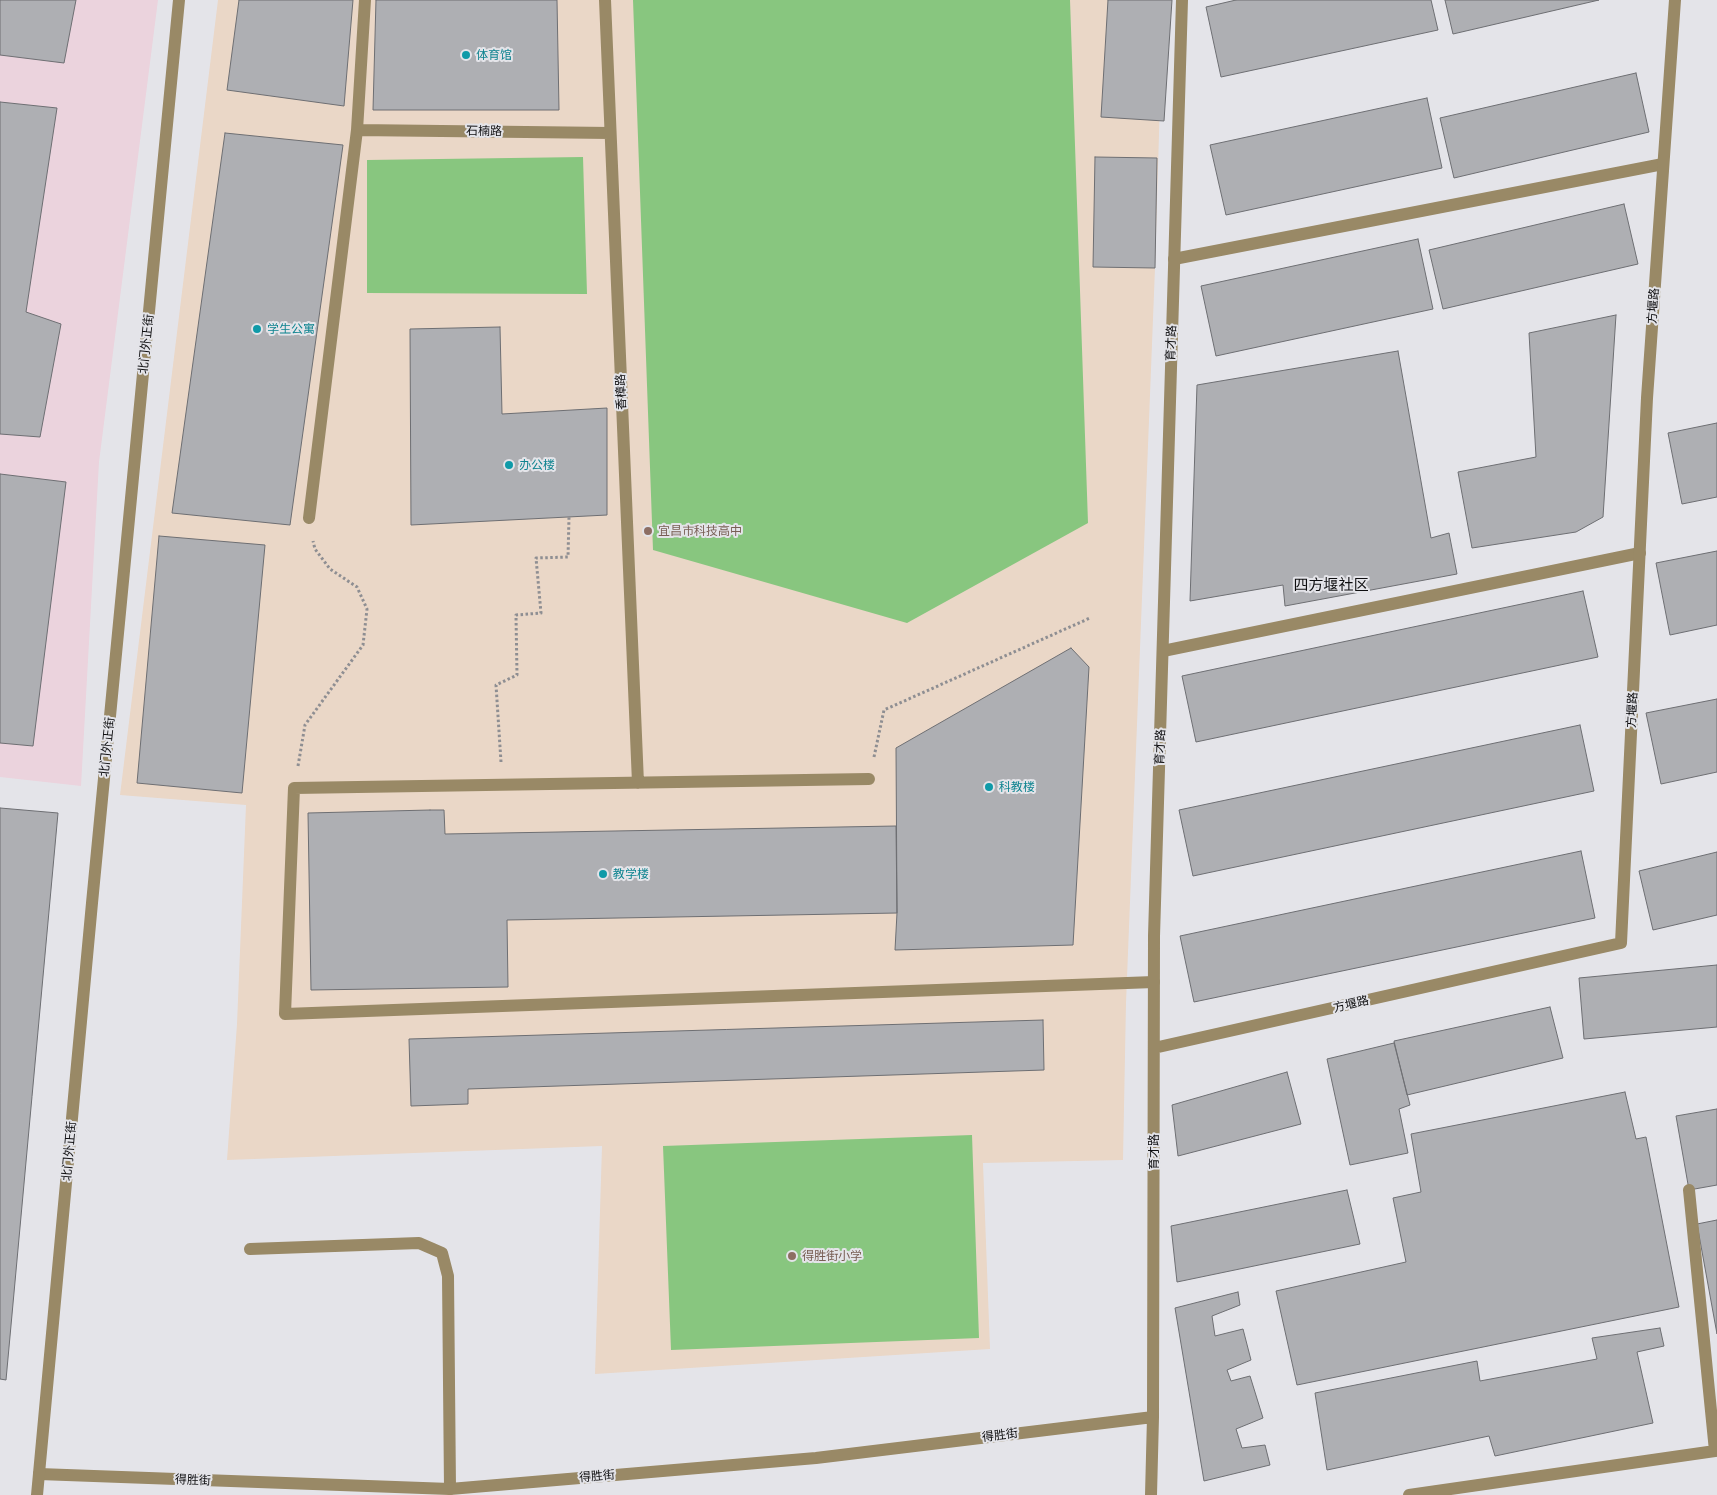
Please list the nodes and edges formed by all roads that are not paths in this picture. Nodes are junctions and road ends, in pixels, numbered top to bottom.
1 (179, 0) edge
2 (365, 0) edge
3 (604, 0) edge
4 (1182, 0) edge
5 (1674, 0) edge
6 (357, 130) junction
7 (610, 132) junction
8 (1663, 164) junction
9 (1174, 259) junction
10 (309, 518) road end
11 (1640, 553) junction
12 (1163, 651) junction
13 (869, 779) road end
14 (638, 784) junction
15 (1154, 982) junction
16 (1154, 1048) junction
17 (1689, 1190) dead end
18 (250, 1249) dead end
19 (1153, 1417) junction
20 (1716, 1452) edge
21 (39, 1474) junction
22 (450, 1489) junction
23 (37, 1495) edge
24 (1151, 1495) edge
25 (1409, 1495) edge

1 - 21 street, 北门外正街
2 - 6 street
3 - 7 street, 香樟路
4 - 9 street, 育才路
5 - 8 street, 方堰路
6 - 7 street, 石楠路
6 - 10 street
7 - 14 street, 香樟路
8 - 9 street
8 - 11 street, 方堰路
9 - 12 street, 育才路
11 - 12 street
11 - 16 street, 方堰路
12 - 15 street, 育才路
13 - 14 street
14 - 15 street
15 - 16 street, 育才路
16 - 19 street, 育才路
17 - 20 street
18 - 22 street
19 - 22 street, 得胜街
19 - 24 street, 育才路
20 - 25 street
21 - 22 street, 得胜街
21 - 23 street, 北门外正街

